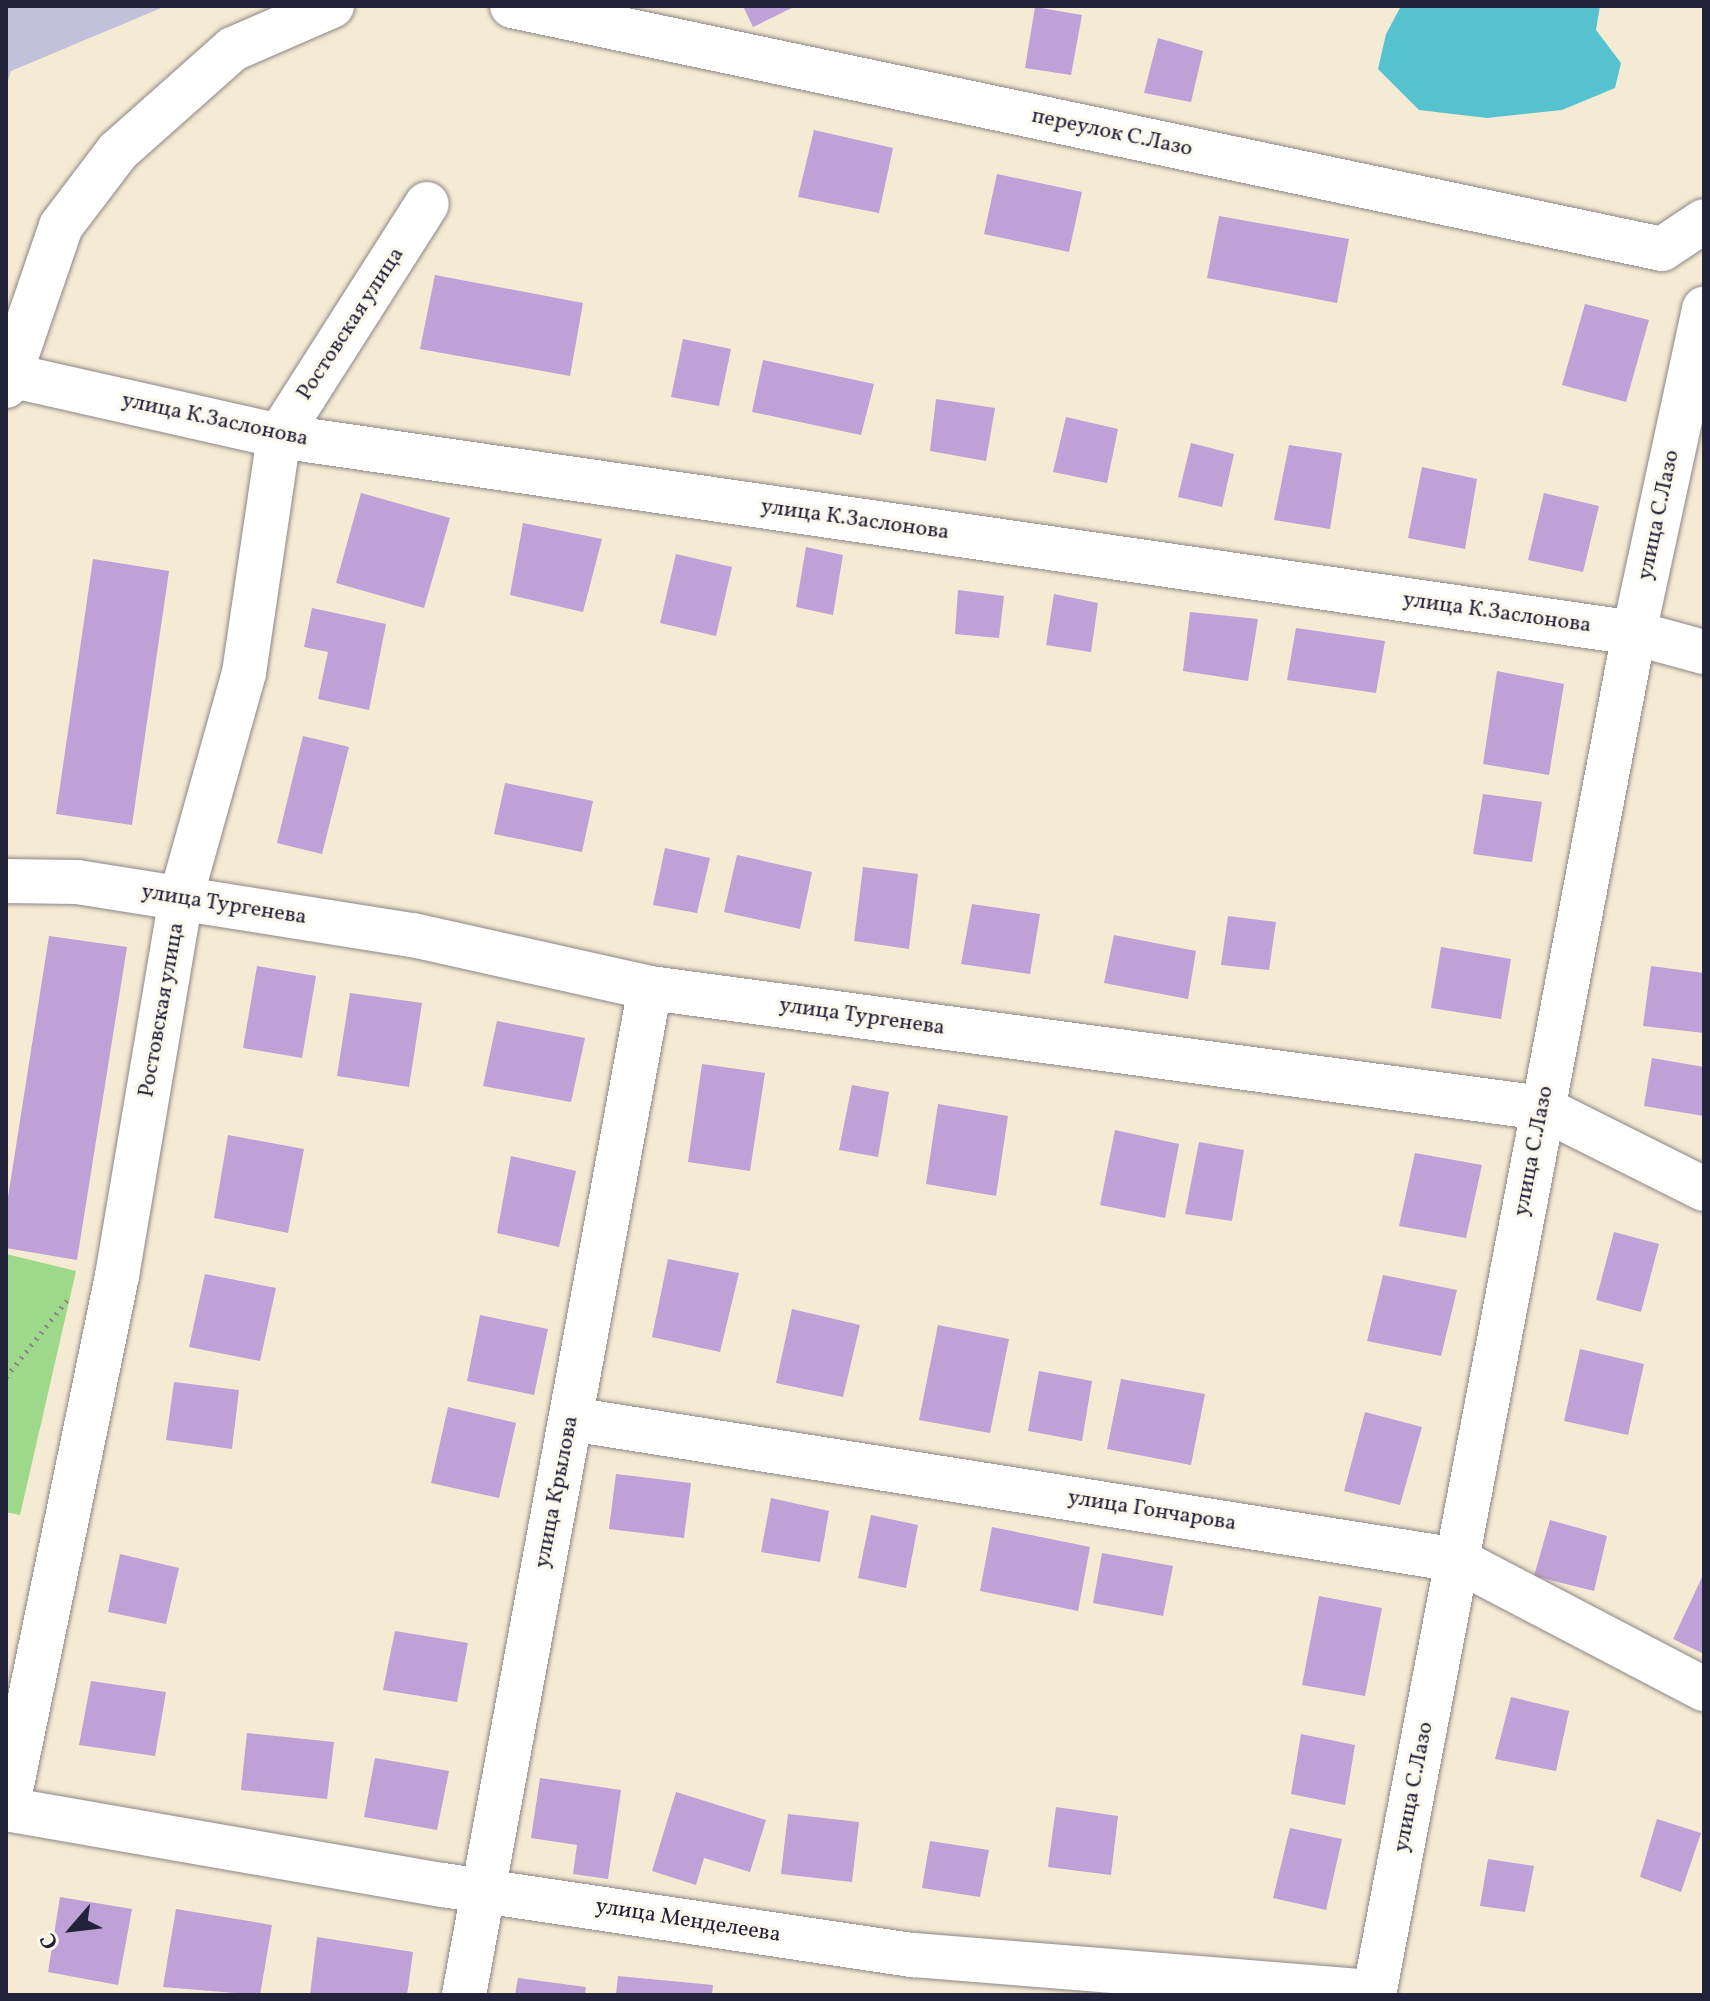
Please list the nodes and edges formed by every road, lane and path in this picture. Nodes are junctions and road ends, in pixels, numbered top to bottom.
1 (332, 6) edge
2 (512, 6) edge
3 (427, 204) dead end
4 (1704, 221) edge
5 (1704, 308) edge
6 (8, 380) edge
7 (279, 436) junction
8 (1634, 633) junction
9 (1704, 652) edge
10 (6, 881) edge
11 (181, 897) junction
12 (650, 988) junction
13 (1542, 1108) junction
14 (1704, 1189) edge
15 (117, 1276) junction
16 (6, 1377) edge
17 (571, 1419) junction
18 (1457, 1560) junction
19 (1704, 1689) edge
20 (7, 1809) edge
21 (479, 1890) junction
22 (1374, 1994) edge
23 (464, 1995) edge

1 - 6 street
2 - 4 street, переулок С.Лазо
3 - 7 street, Ростовская улица
5 - 8 street, улица С.Лазо
6 - 7 street, улица К.Заслонова
7 - 8 street, улица К.Заслонова
7 - 11 street, Ростовская улица
8 - 9 street, улица К.Заслонова
8 - 13 street, улица С.Лазо
10 - 11 street, улица Тургенева
11 - 12 street, улица Тургенева
11 - 15 street, Ростовская улица
12 - 13 street, улица Тургенева
12 - 17 street, улица Крылова
13 - 14 street, улица Тургенева
13 - 18 street, улица С.Лазо
15 - 16 path
15 - 20 street, Ростовская улица
17 - 18 street, улица Гончарова
17 - 21 street, улица Крылова
18 - 19 street, улица Гончарова
18 - 22 street, улица С.Лазо
20 - 21 street, улица Менделеева
21 - 22 street, улица Менделеева
21 - 23 street, улица Крылова

